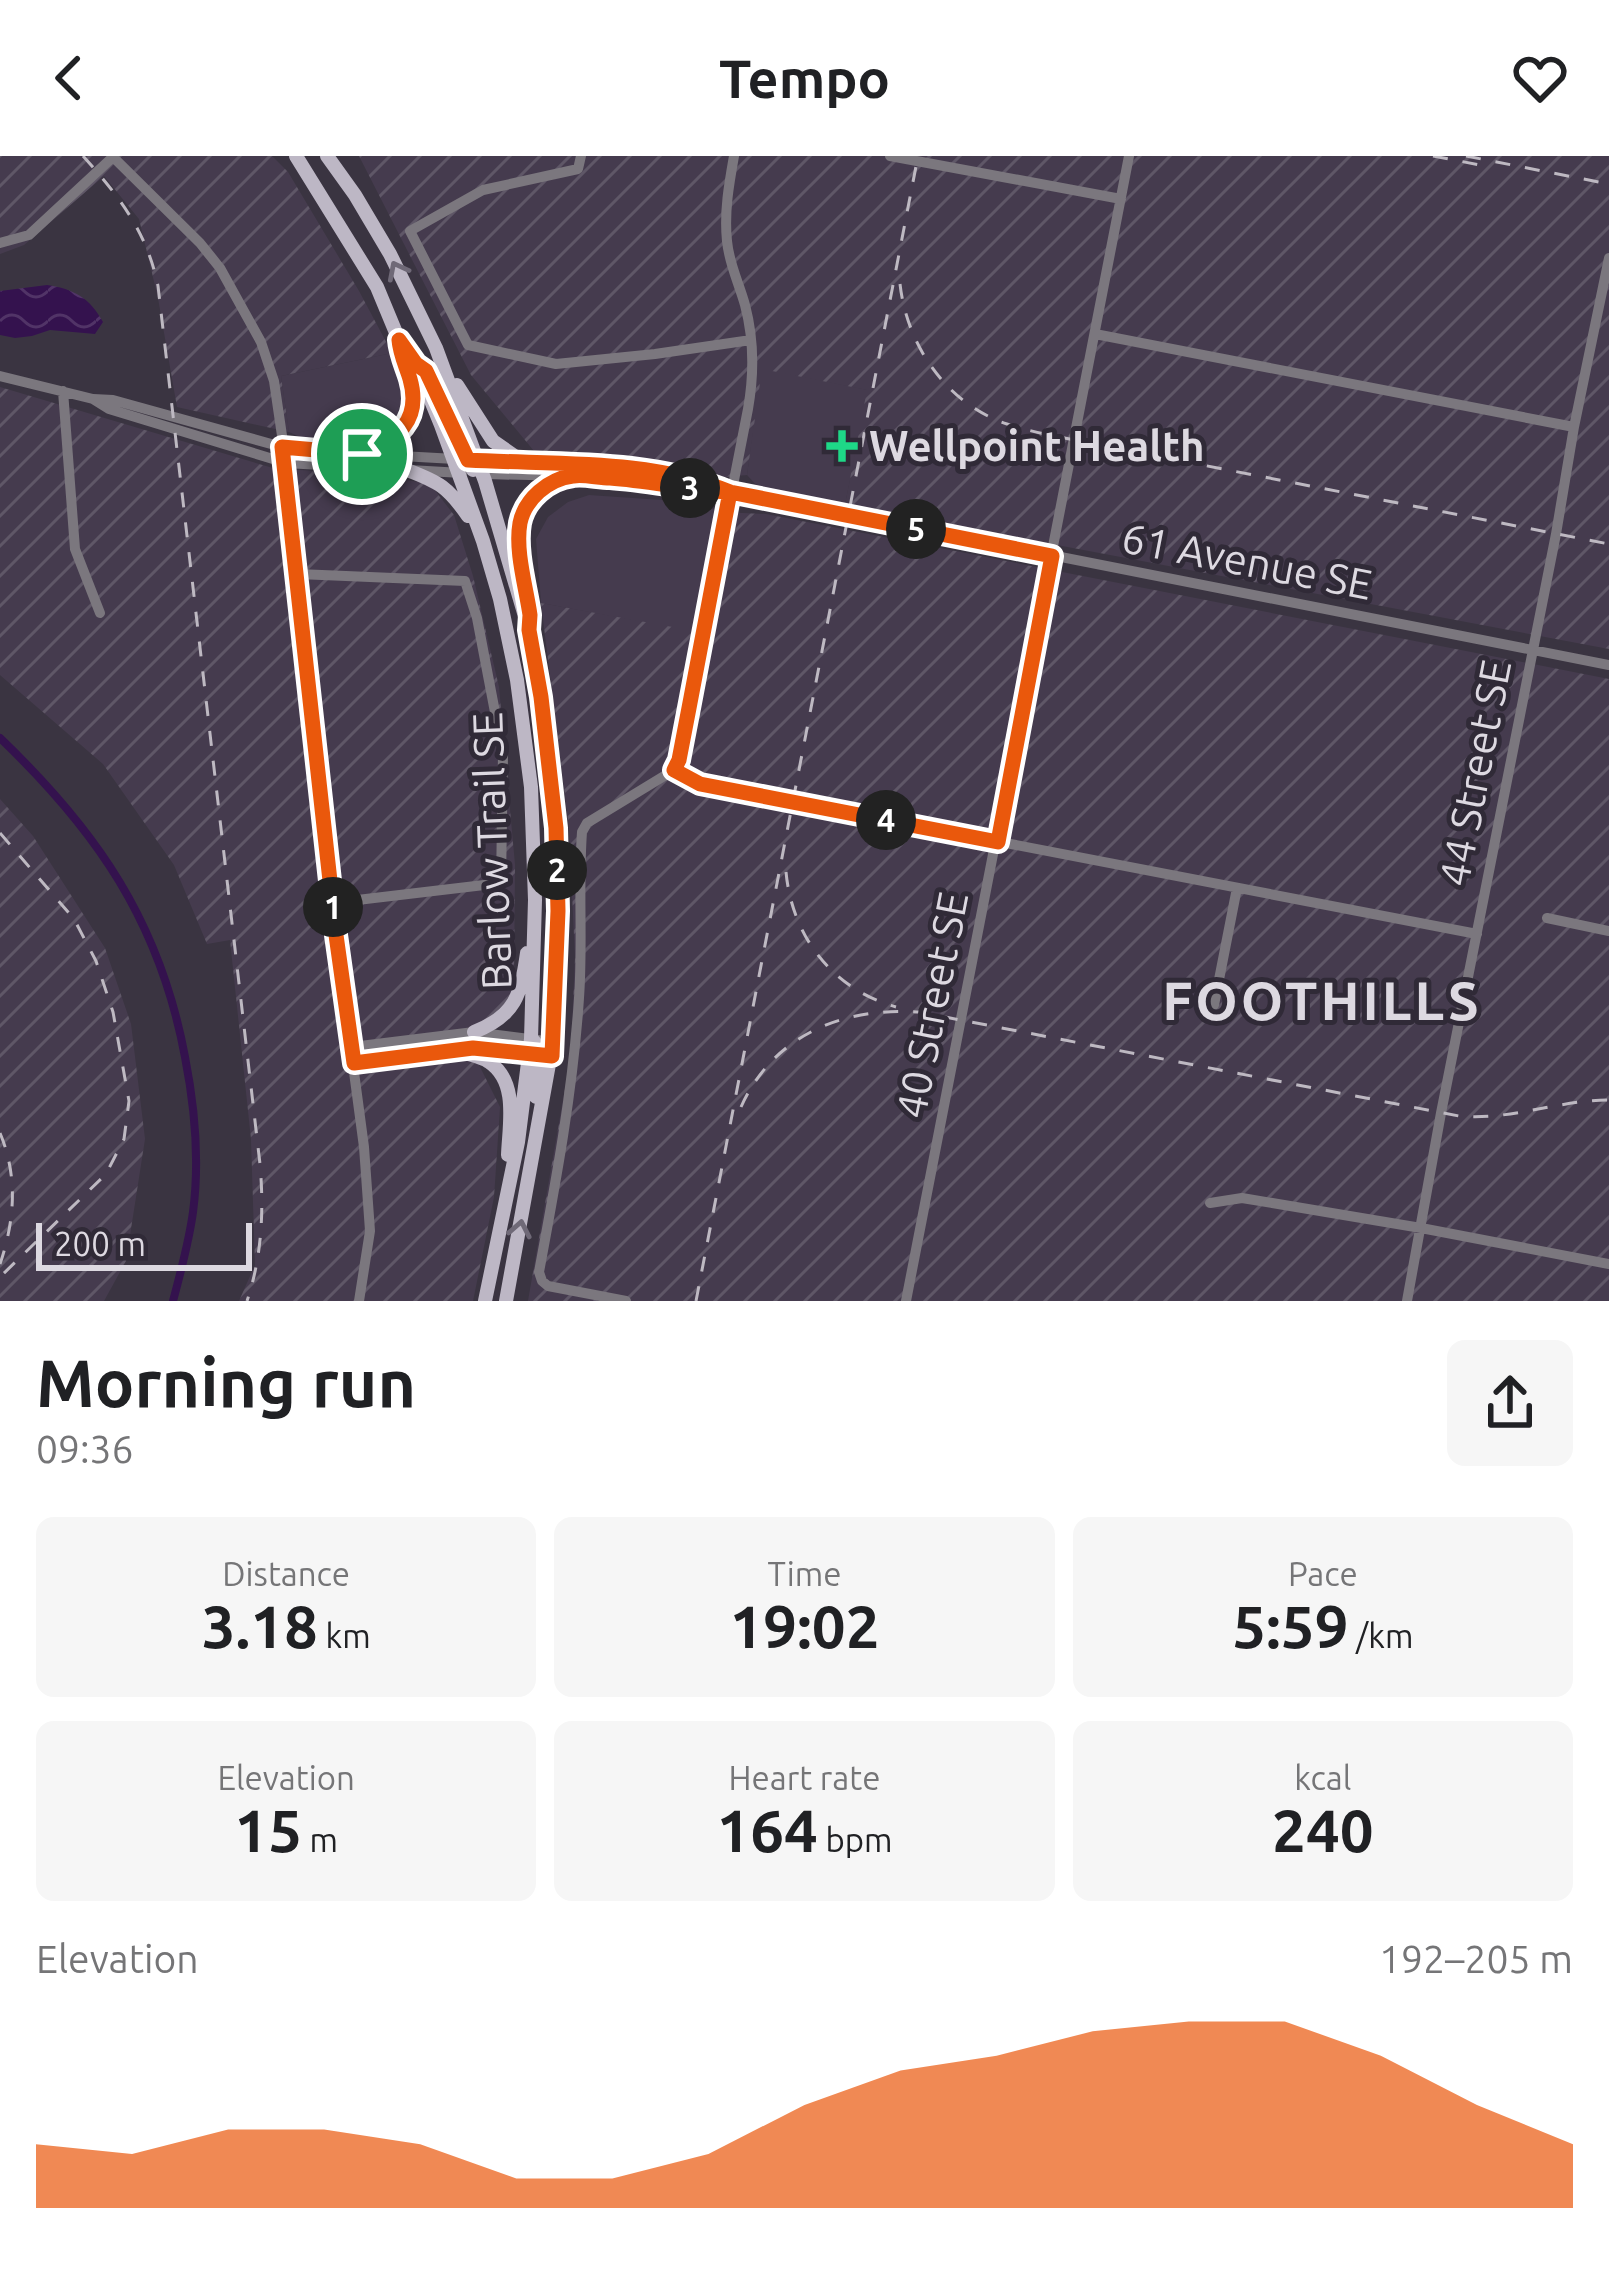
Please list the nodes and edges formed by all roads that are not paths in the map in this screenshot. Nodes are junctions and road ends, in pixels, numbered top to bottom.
1 (284, 156) edge
2 (296, 156) edge
3 (330, 156) edge
4 (581, 156) edge
5 (734, 156) edge
6 (890, 156) edge
7 (1130, 156) edge
8 (114, 157) edge
9 (316, 188) junction
10 (1121, 199) junction
11 (0, 243) edge
12 (1609, 258) edge
13 (1095, 334) junction
14 (399, 340) junction
15 (751, 340) junction
16 (436, 348) junction
17 (0, 376) edge
18 (63, 391) junction
19 (93, 399) junction
20 (1574, 428) junction
21 (282, 447) junction
22 (362, 454) junction
23 (523, 461) junction
24 (286, 464) junction
25 (468, 467) junction
26 (407, 470) junction
27 (572, 476) junction
28 (730, 492) junction
29 (483, 541) junction
30 (1052, 556) junction
31 (298, 574) junction
32 (100, 613) dead end
33 (529, 630) junction
34 (1533, 650) junction
35 (1609, 665) edge
36 (674, 770) junction
37 (998, 842) junction
38 (1237, 888) junction
39 (536, 900) junction
40 (332, 903) junction
41 (1547, 918) dead end
42 (1609, 931) edge
43 (1477, 934) junction
44 (1214, 1005) dead end
45 (473, 1032) junction
46 (352, 1047) junction
47 (541, 1049) junction
48 (452, 1050) junction
49 (354, 1063) junction
50 (509, 1184) junction
51 (1210, 1203) dead end
52 (1421, 1228) junction
53 (1609, 1264) edge
54 (359, 1301) edge
55 (485, 1301) edge
56 (506, 1301) edge
57 (626, 1301) edge
58 (906, 1301) edge
59 (1407, 1301) edge

1 - 9 main road
2 - 9 main road, Barlow Trail SE
16 -> 3 main road, Barlow Trail SE
4 - 15 street
5 - 15 street
6 - 10 street
7 - 10 street, 40 Street SE
8 - 11 street
8 - 21 street
9 - 14 main road, Barlow Trail SE
10 - 13 street, 40 Street SE
12 - 20 street, 44 Street SE
13 - 20 street
13 - 30 street, 40 Street SE
14 - 22 main road
14 - 25 main road, Barlow Trail SE
15 - 28 street
16 - 23 main road
16 - 25 main road, Barlow Trail SE
17 - 18 street, 61 Avenue SE
18 - 19 street, 61 Avenue SE
18 - 32 street
19 - 21 street, 61 Avenue SE
19 - 24 street, 61 Avenue SE
20 - 34 street, 44 Street SE
21 - 22 street, 61 Avenue SE
21 - 24 street
22 - 25 street, 61 Avenue SE
23 - 25 street, 61 Avenue SE
23 - 28 street, 61 Avenue SE
24 - 26 street, 61 Avenue SE
24 - 31 street
25 - 26 street, 61 Avenue SE
25 - 27 street, 61 Avenue SE
25 - 29 main road, Barlow Trail SE
25 - 33 main road, Barlow Trail SE
26 - 29 main road
27 - 28 street, 61 Avenue SE
27 - 33 main road
28 - 30 street, 61 Avenue SE
28 - 36 street
29 - 39 main road, Barlow Trail SE
30 - 34 street, 61 Avenue SE
30 - 37 street, 40 Street SE
31 - 40 street
31 - 40 street
33 - 47 main road, Barlow Trail SE
34 - 35 street, 61 Avenue SE
34 - 43 street, 44 Street SE
36 - 37 street
36 - 57 street
37 - 38 street
37 - 58 street, 40 Street SE
38 - 43 street
38 - 44 street
39 - 45 main road
39 - 47 main road, Barlow Trail SE
40 - 46 street
41 - 42 street
43 - 52 street, 44 Street SE
45 - 46 street
45 - 47 street
46 - 49 street
47 - 48 street
47 - 50 main road, Barlow Trail SE
56 -> 47 main road, Barlow Trail SE
48 - 49 street
48 - 50 main road
49 - 54 street
50 - 55 main road, Barlow Trail SE
51 - 52 street
52 - 53 street
52 - 59 street, 44 Street SE

